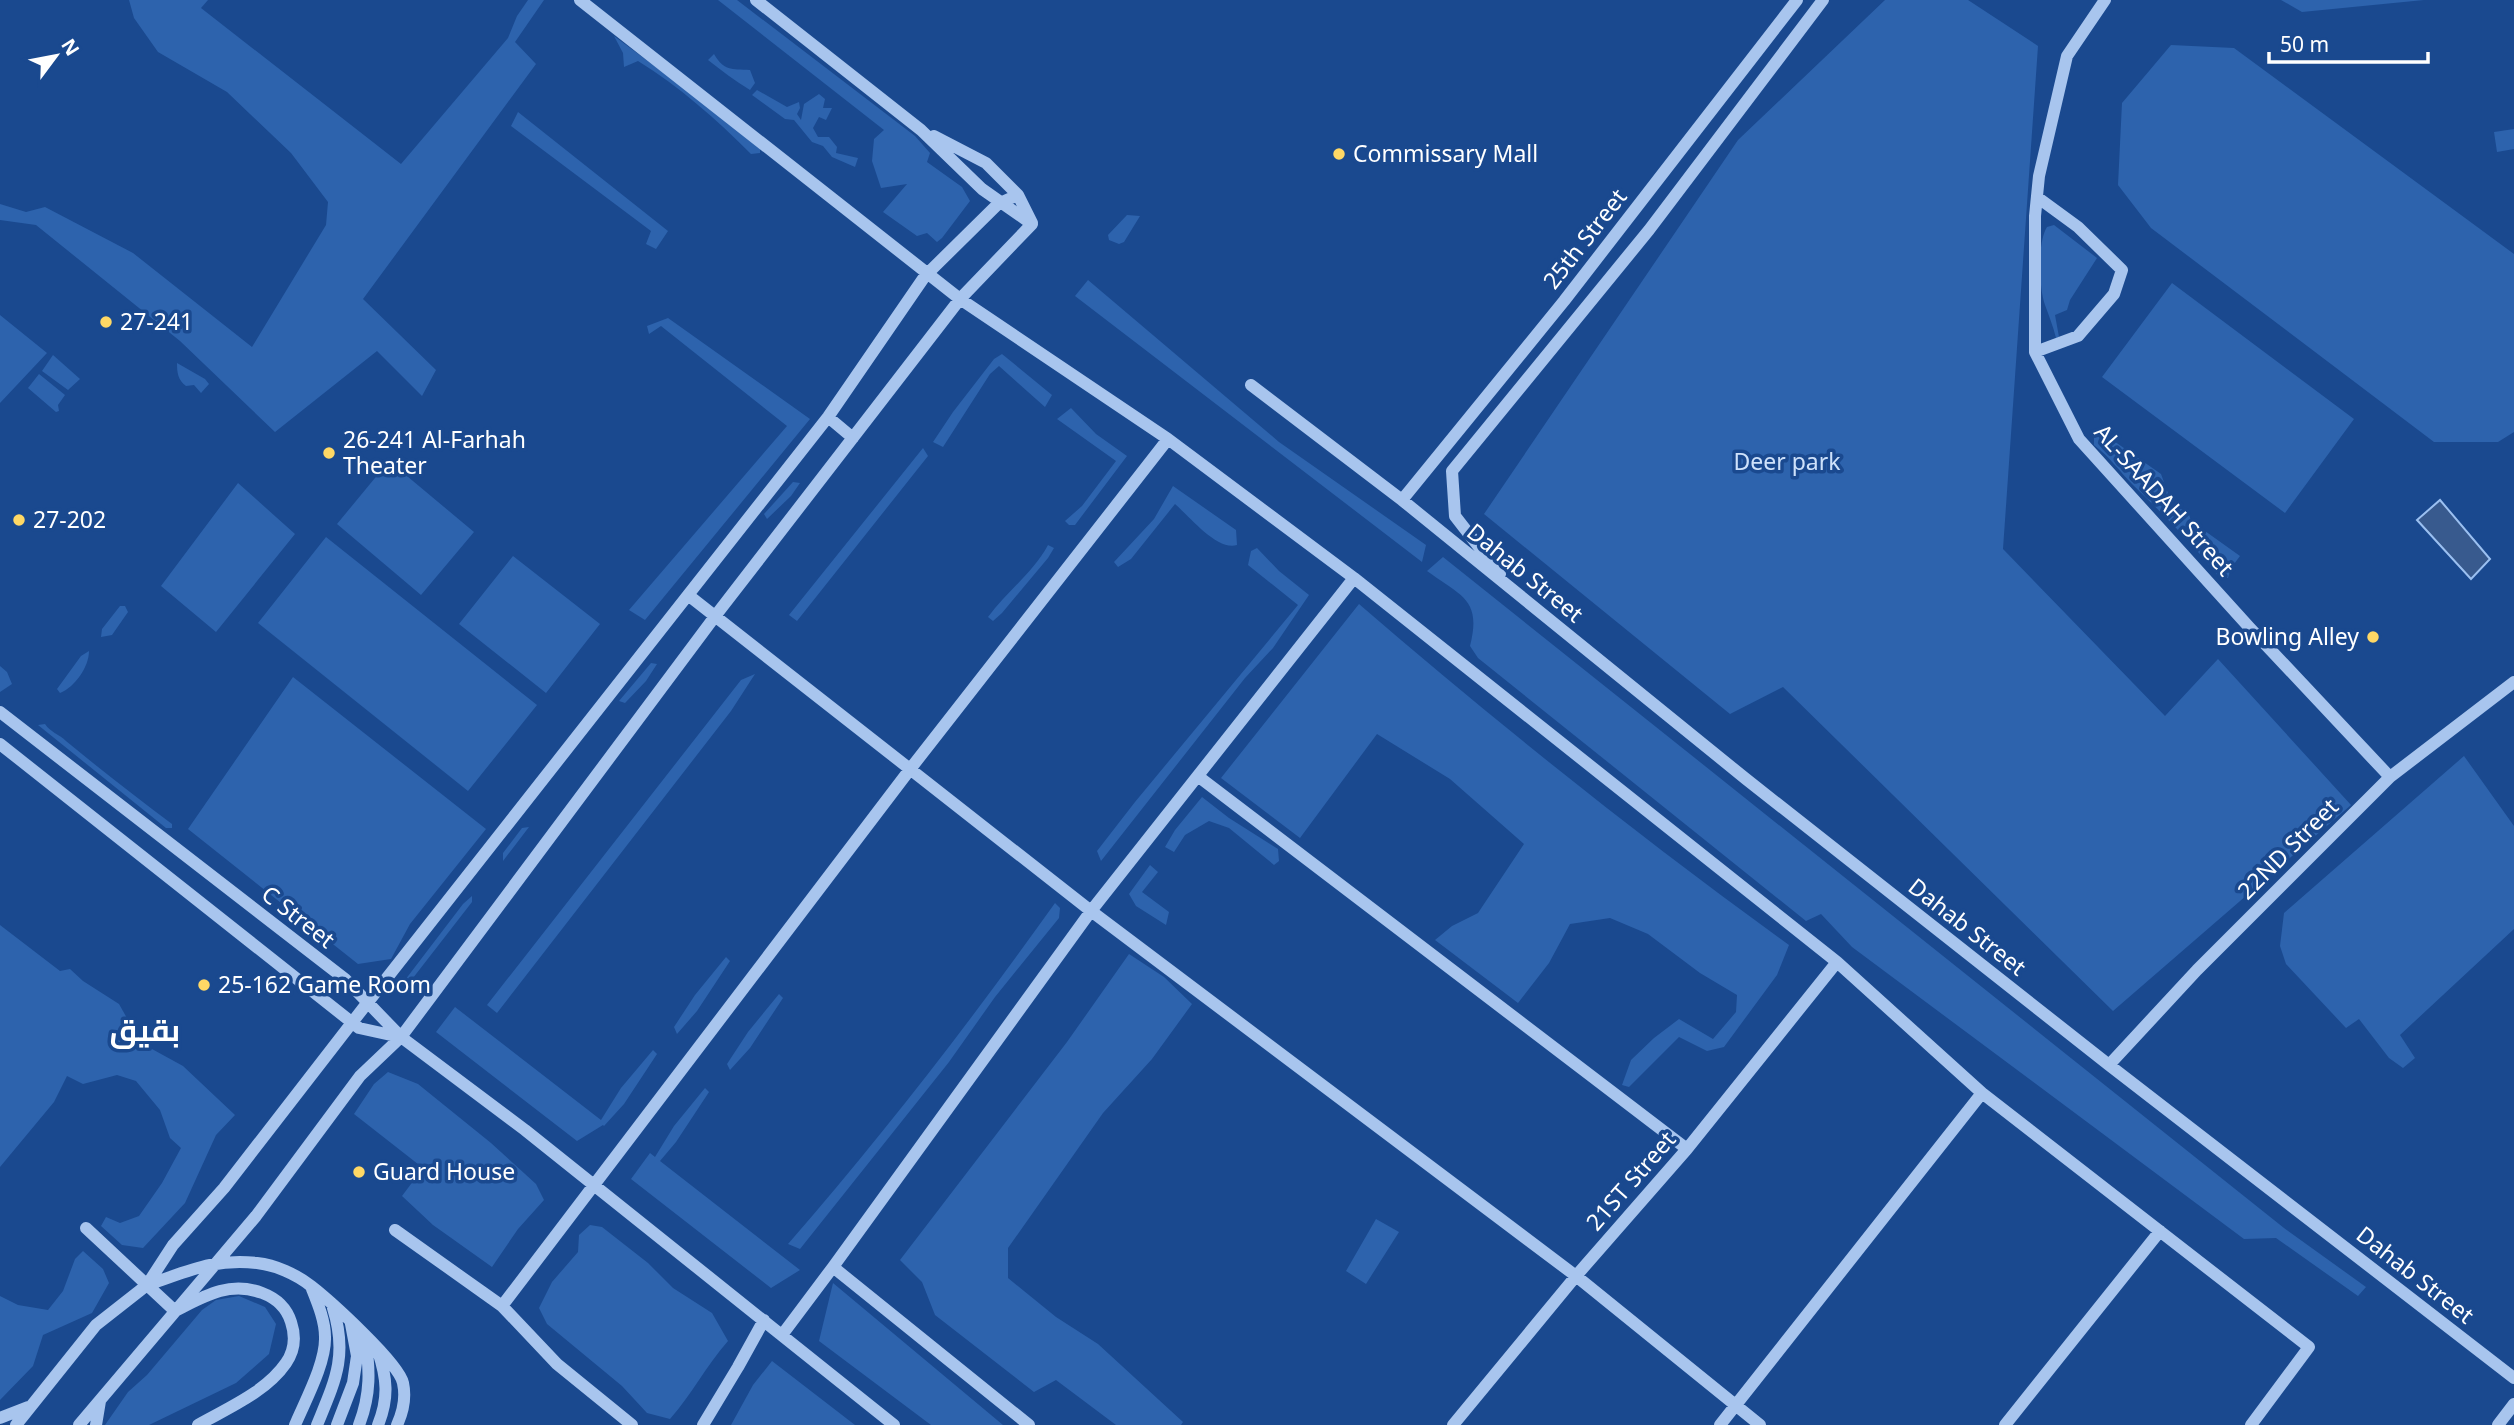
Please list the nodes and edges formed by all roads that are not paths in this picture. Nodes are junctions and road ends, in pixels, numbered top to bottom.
1 (580, 0) edge
2 (756, 0) edge
3 (1797, 0) edge
4 (1823, 0) edge
5 (2105, 0) edge
6 (921, 130) junction
7 (1018, 195) junction
8 (2037, 197) junction
9 (1000, 203) junction
10 (1032, 224) junction
11 (928, 273) junction
12 (960, 299) junction
13 (2035, 352) junction
14 (1251, 385) dead end
15 (828, 417) junction
16 (853, 438) junction
17 (1168, 439) junction
18 (1402, 500) junction
19 (1354, 578) junction
20 (1510, 589) junction
21 (688, 595) junction
22 (716, 615) junction
23 (2514, 682) edge
24 (0, 712) edge
25 (0, 744) edge
26 (911, 768) junction
27 (1199, 777) junction
28 (2390, 777) junction
29 (1091, 911) junction
30 (1837, 962) junction
31 (368, 1002) junction
32 (353, 1023) junction
33 (401, 1037) junction
34 (2109, 1065) junction
35 (1982, 1093) junction
36 (1687, 1149) junction
37 (593, 1184) junction
38 (86, 1228) dead end
39 (395, 1230) dead end
40 (2160, 1231) junction
41 (216, 1262) junction
42 (833, 1267) junction
43 (1576, 1276) junction
44 (147, 1285) junction
45 (310, 1285) junction
46 (332, 1306) junction
47 (502, 1306) junction
48 (175, 1311) junction
49 (764, 1320) junction
50 (351, 1324) junction
51 (782, 1335) junction
52 (365, 1337) junction
53 (377, 1347) junction
54 (2514, 1378) edge
55 (100, 1400) junction
56 (2514, 1404) edge
57 (32, 1405) junction
58 (1735, 1406) junction
59 (0, 1418) edge
60 (16, 1425) edge
61 (79, 1425) edge
62 (96, 1425) edge
63 (198, 1425) edge
64 (295, 1425) edge
65 (317, 1425) edge
66 (337, 1425) edge
67 (359, 1425) edge
68 (378, 1425) edge
69 (397, 1425) edge
70 (632, 1425) edge
71 (703, 1425) edge
72 (894, 1425) edge
73 (1028, 1425) edge
74 (1453, 1425) edge
75 (1720, 1425) edge
76 (1760, 1425) edge
77 (2005, 1425) edge
78 (2251, 1425) edge
79 (2498, 1425) edge

1 - 11 street
2 - 6 street
3 - 18 street, 25th Street
4 - 20 street, 25th Street
5 - 8 street, AL-SAADAH Street
6 - 7 street
6 - 9 street
7 - 9 street
7 - 10 street
8 - 13 street, AL-SAADAH Street
8 - 13 street
9 - 10 street
9 - 11 street
10 - 12 street
11 - 12 street
11 - 15 street
12 - 16 street
12 - 17 street
13 - 28 street, AL-SAADAH Street
14 - 18 street, Dahab Street
15 - 16 street
15 - 21 street
16 - 22 street
17 - 19 street
17 - 26 street
18 - 20 street, Dahab Street
19 - 27 street
19 - 30 street
20 - 34 street, Dahab Street
21 - 22 street
21 - 31 street
22 - 26 street
22 - 33 street
23 - 28 street, 22ND Street
24 - 31 street, C Street
25 - 32 street
26 - 29 street
26 - 37 street
27 - 29 street
27 - 36 street
28 - 34 street, 22ND Street
29 - 42 street
29 - 43 street
30 - 35 street
30 - 36 street, 21ST Street
31 - 32 street
31 - 33 street, C Street
32 - 33 street
32 - 44 street
33 - 37 street, C Street
33 - 41 street
34 - 54 street, Dahab Street
35 - 40 street
35 - 58 street
36 - 43 street, 21ST Street
37 - 47 street
37 - 49 street, C Street
38 - 44 street
39 - 47 street
40 - 77 street
40 - 78 street
41 - 44 street
41 - 45 street
41 - 48 street
42 - 51 street
42 - 73 street
43 - 58 street
43 - 74 street, 21ST Street
44 - 48 street
44 - 57 street
45 - 46 street
45 - 64 street
46 - 50 street
46 - 65 street
47 - 70 street
48 - 55 street
48 - 63 street
49 - 51 street, C Street
49 - 71 street
50 - 52 street
50 - 66 street
51 - 72 street, C Street
52 - 53 street
52 - 67 street
53 - 68 street
53 - 69 street
55 - 61 street
55 - 62 street
56 - 79 street
57 - 59 street
57 - 60 street
58 - 75 street
58 - 76 street

